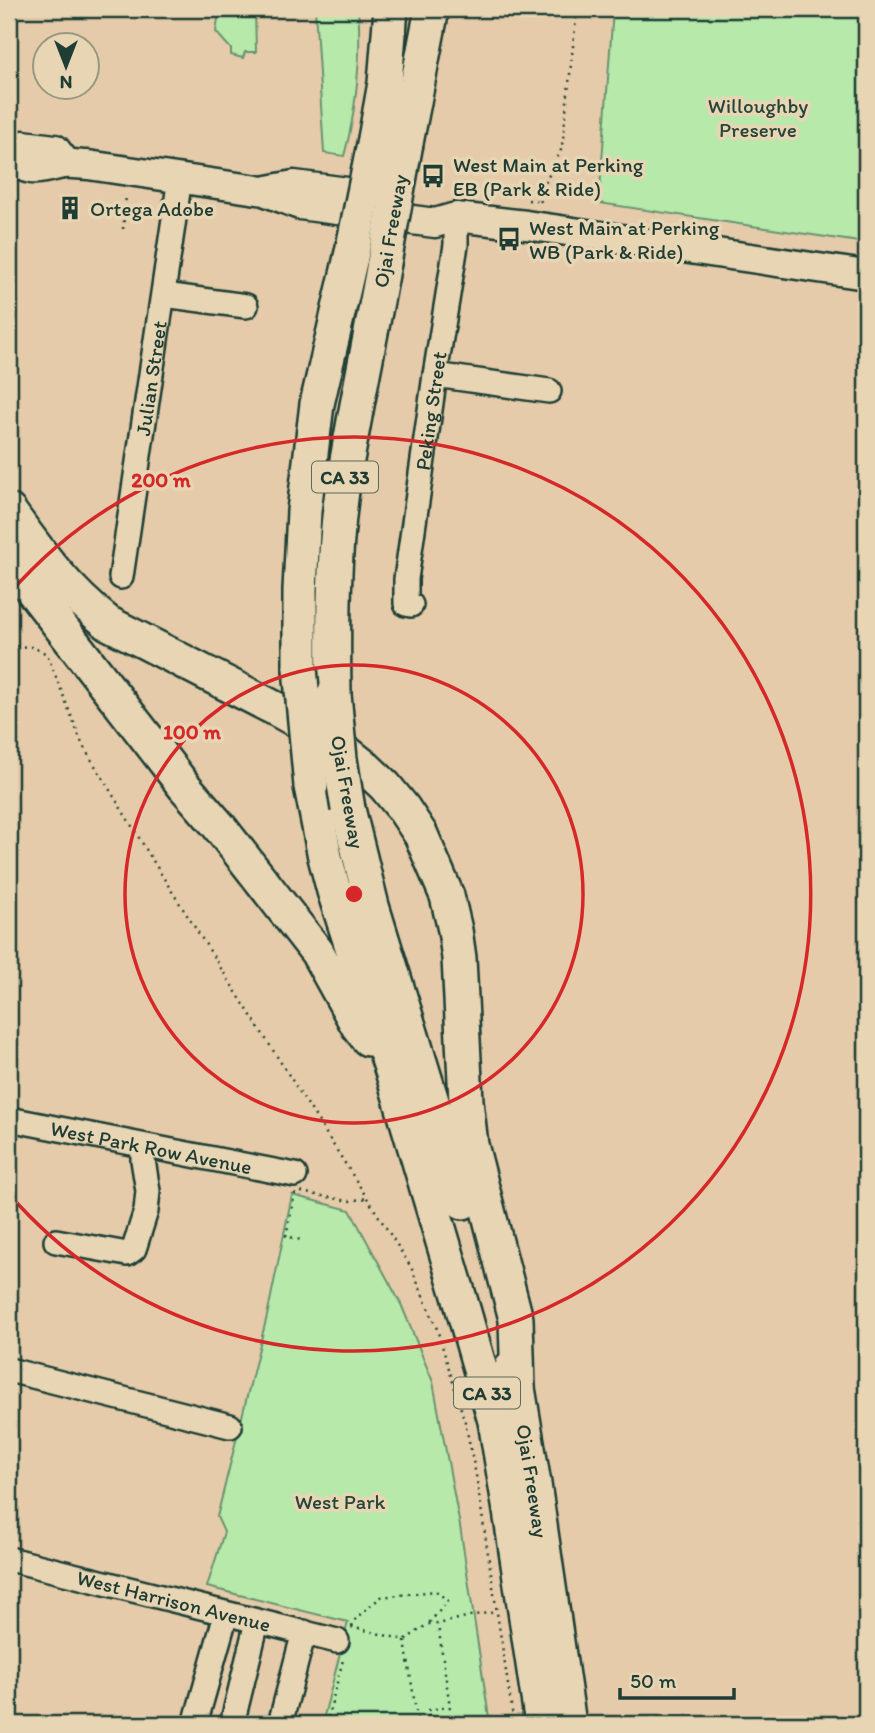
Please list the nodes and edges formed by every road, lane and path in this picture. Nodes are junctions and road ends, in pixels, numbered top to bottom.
1 (381, 9) edge
2 (391, 9) edge
3 (432, 9) edge
4 (445, 9) edge
5 (577, 9) edge
6 (389, 42) junction
7 (418, 85) junction
8 (391, 141) junction
9 (9, 150) edge
10 (9, 159) edge
11 (66, 163) junction
12 (180, 178) junction
13 (126, 196) dead end
14 (528, 200) dead end
15 (542, 215) junction
16 (456, 217) junction
17 (123, 229) dead end
18 (866, 275) edge
19 (164, 295) junction
20 (246, 306) dead end
21 (435, 375) junction
22 (549, 391) dead end
23 (9, 512) edge
24 (9, 560) edge
25 (121, 578) dead end
26 (409, 605) dead end
27 (9, 646) edge
28 (392, 1071) junction
29 (9, 1119) edge
30 (143, 1146) junction
31 (294, 1185) junction
32 (368, 1198) junction
33 (301, 1240) dead end
34 (56, 1241) dead end
35 (9, 1370) edge
36 (518, 1388) junction
37 (230, 1426) dead end
38 (9, 1559) edge
39 (497, 1612) junction
40 (226, 1614) junction
41 (257, 1622) junction
42 (428, 1624) junction
43 (438, 1624) junction
44 (304, 1632) junction
45 (346, 1637) junction
46 (405, 1640) junction
47 (195, 1724) edge
48 (232, 1724) edge
49 (280, 1724) edge
50 (326, 1724) edge
51 (418, 1724) edge
52 (430, 1724) edge
53 (514, 1724) edge
54 (542, 1724) edge
55 (569, 1724) edge

1 - 6 highway
2 - 6 highway, Ojai Freeway
3 - 7 highway, Ojai Freeway / CA 33
4 - 7 highway
5 - 15 path
6 - 8 highway, Ojai Freeway / CA 33
7 - 8 highway, Ojai Freeway / CA 33
8 - 28 highway, Ojai Freeway / CA 33, bridge
8 - 36 highway, Ojai Freeway / CA 33, bridge
9 - 11 main road
10 - 11 main road
11 - 12 main road
12 - 16 main road
12 - 19 street, Julian Street
13 - 17 path
14 - 15 path
15 - 16 main road
15 - 18 main road
16 - 21 street, Peking Street
19 - 20 street
19 - 25 street, Julian Street
21 - 22 street
21 - 26 street, Peking Street
23 - 36 highway
24 - 28 highway
27 - 32 path
28 - 54 highway, Ojai Freeway / CA 33
29 - 30 street, West Park Row Avenue
30 - 31 street, West Park Row Avenue
30 - 34 street
31 - 32 path
31 - 33 path
32 - 39 path
35 - 37 street
36 - 55 highway, Ojai Freeway / CA 33
38 - 40 street, West Harrison Avenue
39 - 43 path
39 - 53 path
40 - 41 street, West Harrison Avenue
40 - 47 street
41 - 44 street, West Harrison Avenue
41 - 48 street
42 - 43 path
42 - 45 path
42 - 46 path
43 - 52 path
44 - 45 street, West Harrison Avenue
44 - 49 street
45 - 46 path
45 - 50 path
46 - 51 path

